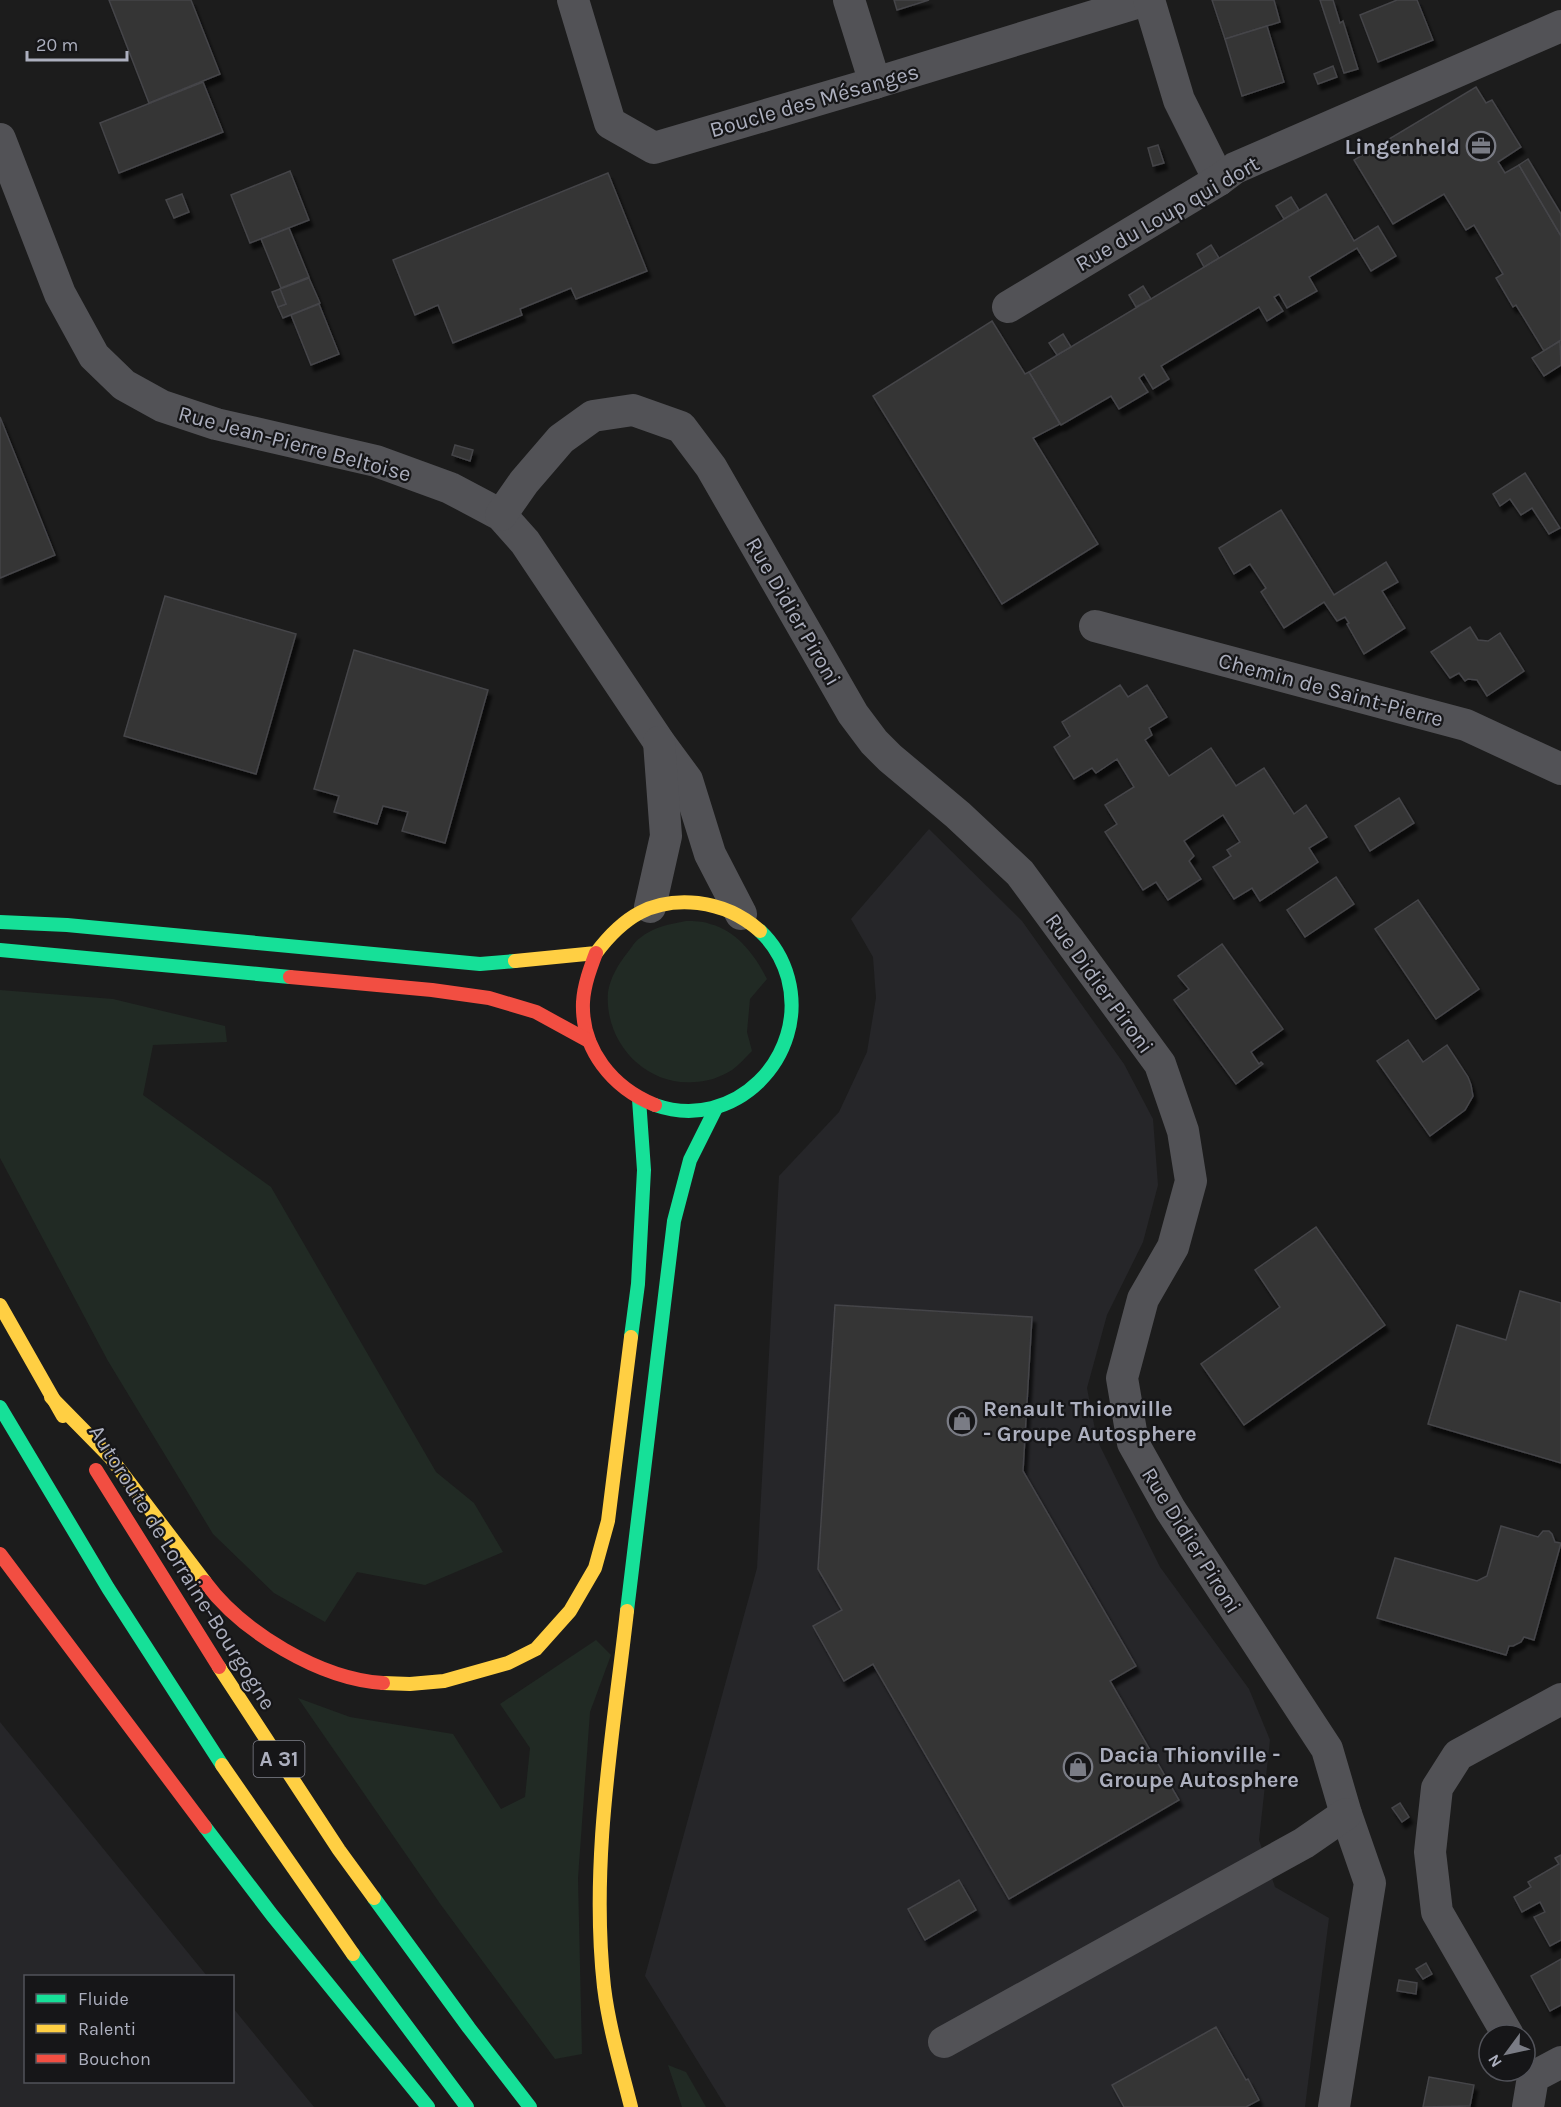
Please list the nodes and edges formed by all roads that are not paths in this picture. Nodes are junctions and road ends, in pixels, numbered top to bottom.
1 (573, 0) edge
2 (849, 0) edge
3 (1148, 0) edge
4 (1561, 26) edge
5 (875, 83) junction
6 (0, 139) edge
7 (1219, 180) junction
8 (1008, 307) dead end
9 (501, 515) junction
10 (1095, 626) dead end
11 (659, 742) junction
12 (1561, 769) edge
13 (650, 907) junction
14 (741, 914) junction
15 (0, 921) edge
16 (0, 950) edge
17 (596, 953) junction
18 (589, 1041) junction
19 (639, 1099) junction
20 (716, 1108) junction
21 (0, 1305) edge
22 (51, 1396) junction
23 (0, 1407) edge
24 (0, 1554) edge
25 (1561, 1699) edge
26 (1346, 1814) junction
27 (1501, 2023) edge
28 (944, 2042) dead end
29 (1561, 2062) edge
30 (1537, 2077) edge
31 (428, 2107) edge
32 (467, 2107) edge
33 (530, 2107) edge
34 (631, 2107) edge
35 (1334, 2107) edge

1 - 5 street, Boucle des Mésanges
2 - 5 street
3 - 5 street, Boucle des Mésanges
3 - 7 street
4 - 7 street, Rue du Loup qui dort
6 - 9 street, Rue Jean-Pierre Beltoise
7 - 8 street, Rue du Loup qui dort
9 - 11 street, Rue Jean-Pierre Beltoise
9 - 26 street, Rue Didier Pironi
10 - 12 street, Chemin de Saint-Pierre
11 - 13 street, Rue Jean-Pierre Beltoise
11 - 14 street, Rue Jean-Pierre Beltoise
13 - 14 main road
13 - 17 main road
14 - 20 main road
15 - 17 main road
16 - 18 main road
17 - 18 main road
18 - 19 main road
19 - 20 main road
19 - 22 main road
20 - 34 main road
21 - 22 main road, Autoroute de Lorraine-Bourgogne / A 31
22 - 33 main road, Autoroute de Lorraine-Bourgogne / A 31
23 - 32 main road, A 31
24 - 31 main road
25 - 27 street
26 - 28 street
26 - 35 street, Rue Didier Pironi
29 - 30 street

